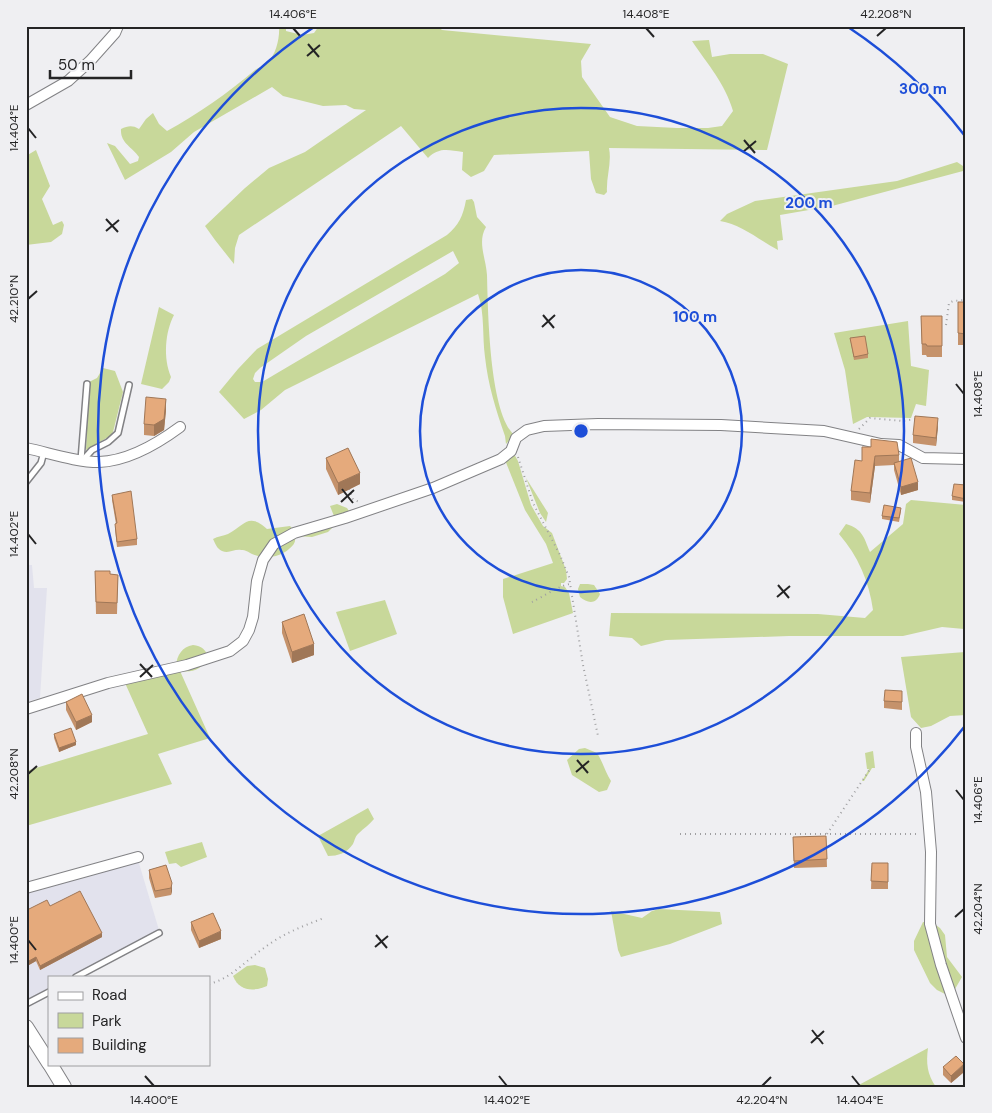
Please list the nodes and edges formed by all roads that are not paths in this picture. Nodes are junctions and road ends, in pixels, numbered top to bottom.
1 (118, 26) edge
2 (26, 105) edge
3 (87, 384) dead end
4 (129, 385) dead end
5 (180, 427) dead end
6 (26, 448) edge
7 (44, 452) junction
8 (966, 459) edge
9 (82, 460) junction
10 (26, 482) edge
11 (26, 709) edge
12 (916, 732) dead end
13 (138, 858) dead end
14 (26, 888) edge
15 (159, 933) dead end
16 (78, 976) edge
17 (48, 993) edge
18 (26, 1004) edge
19 (26, 1027) edge
20 (966, 1038) edge
21 (48, 1061) edge
22 (51, 1066) edge
23 (64, 1087) edge

1 - 2 street
3 - 9 lane
4 - 9 lane
5 - 9 street
6 - 7 street
7 - 9 street
7 - 10 lane
8 - 11 street
12 - 20 street
13 - 14 street
15 - 16 lane
17 - 18 lane
19 - 21 main road
22 - 23 main road

